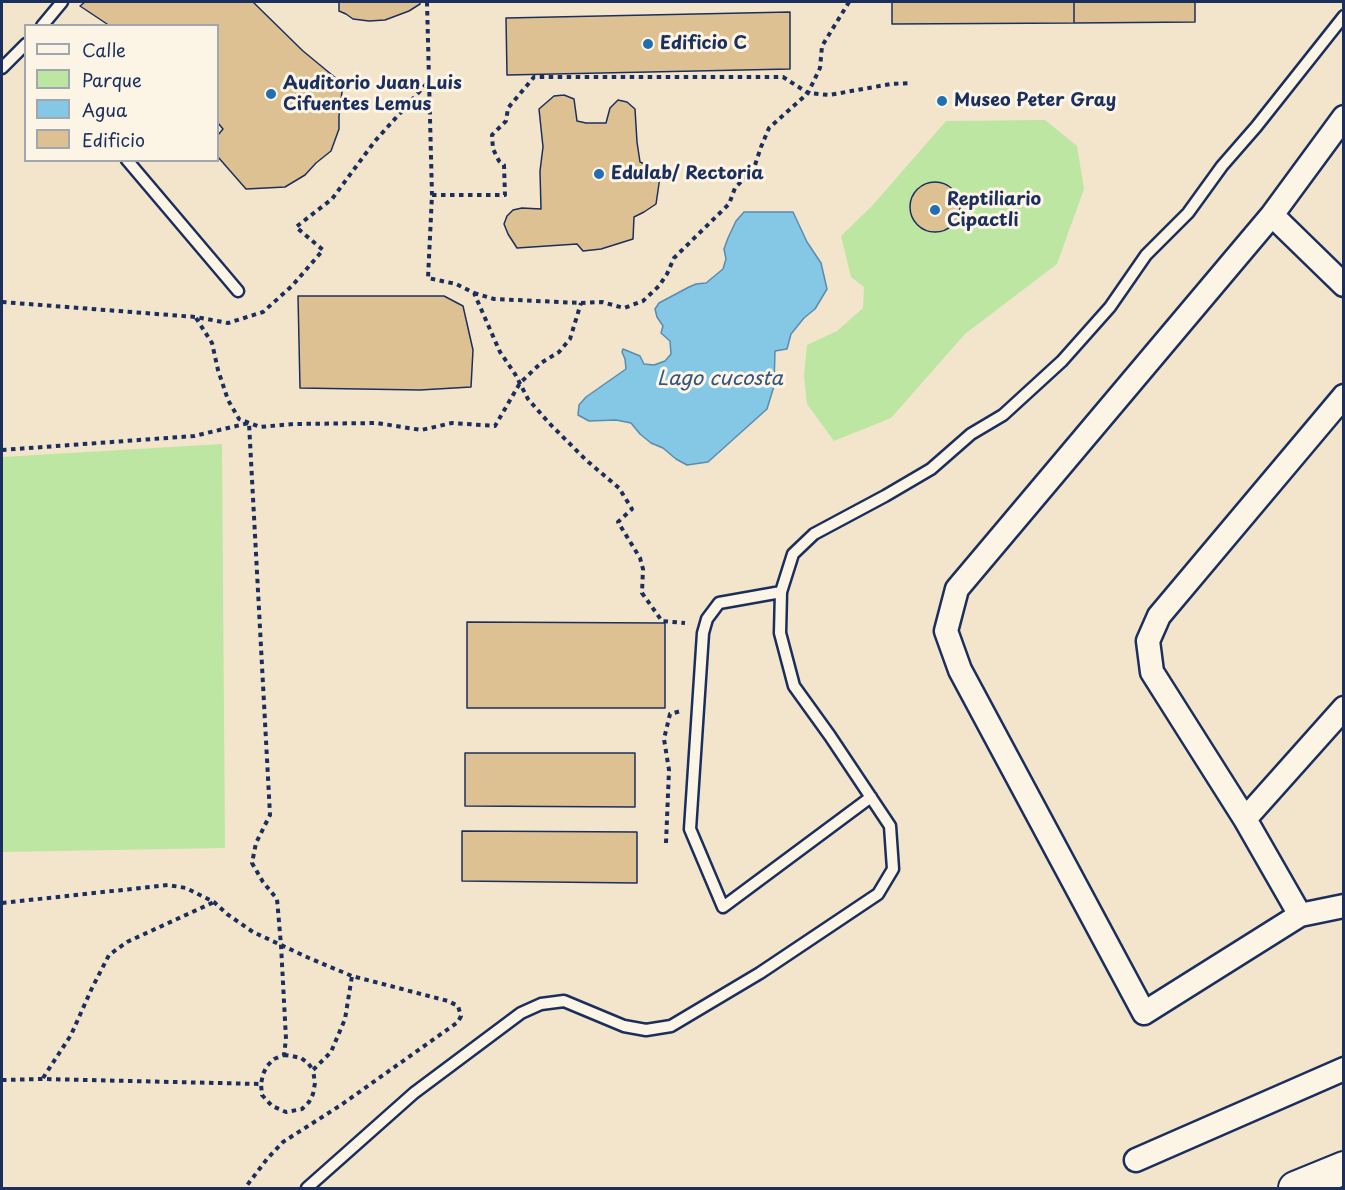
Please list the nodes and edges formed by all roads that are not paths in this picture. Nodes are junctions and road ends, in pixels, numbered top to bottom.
1 (62, 2) edge
2 (1344, 16) edge
3 (44, 24) edge
4 (24, 46) edge
5 (2, 68) edge
6 (1344, 117) edge
7 (129, 162) edge
8 (1272, 215) junction
9 (1344, 285) edge
10 (238, 291) dead end
11 (1339, 411) edge
12 (781, 592) junction
13 (1344, 708) edge
14 (871, 797) junction
15 (1245, 819) junction
16 (1344, 906) edge
17 (1300, 915) junction
18 (1344, 1069) edge
19 (1136, 1160) dead end
20 (1344, 1168) edge
21 (307, 1188) edge
22 (1295, 1188) edge

1 - 3 lane
2 - 12 lane
4 - 5 lane
6 - 8 street
7 - 10 lane
8 - 9 street
8 - 17 street
11 - 15 street
12 - 14 lane
12 - 14 lane
13 - 15 street
14 - 21 lane
15 - 17 street
16 - 17 street
18 - 19 street
20 - 22 main road

